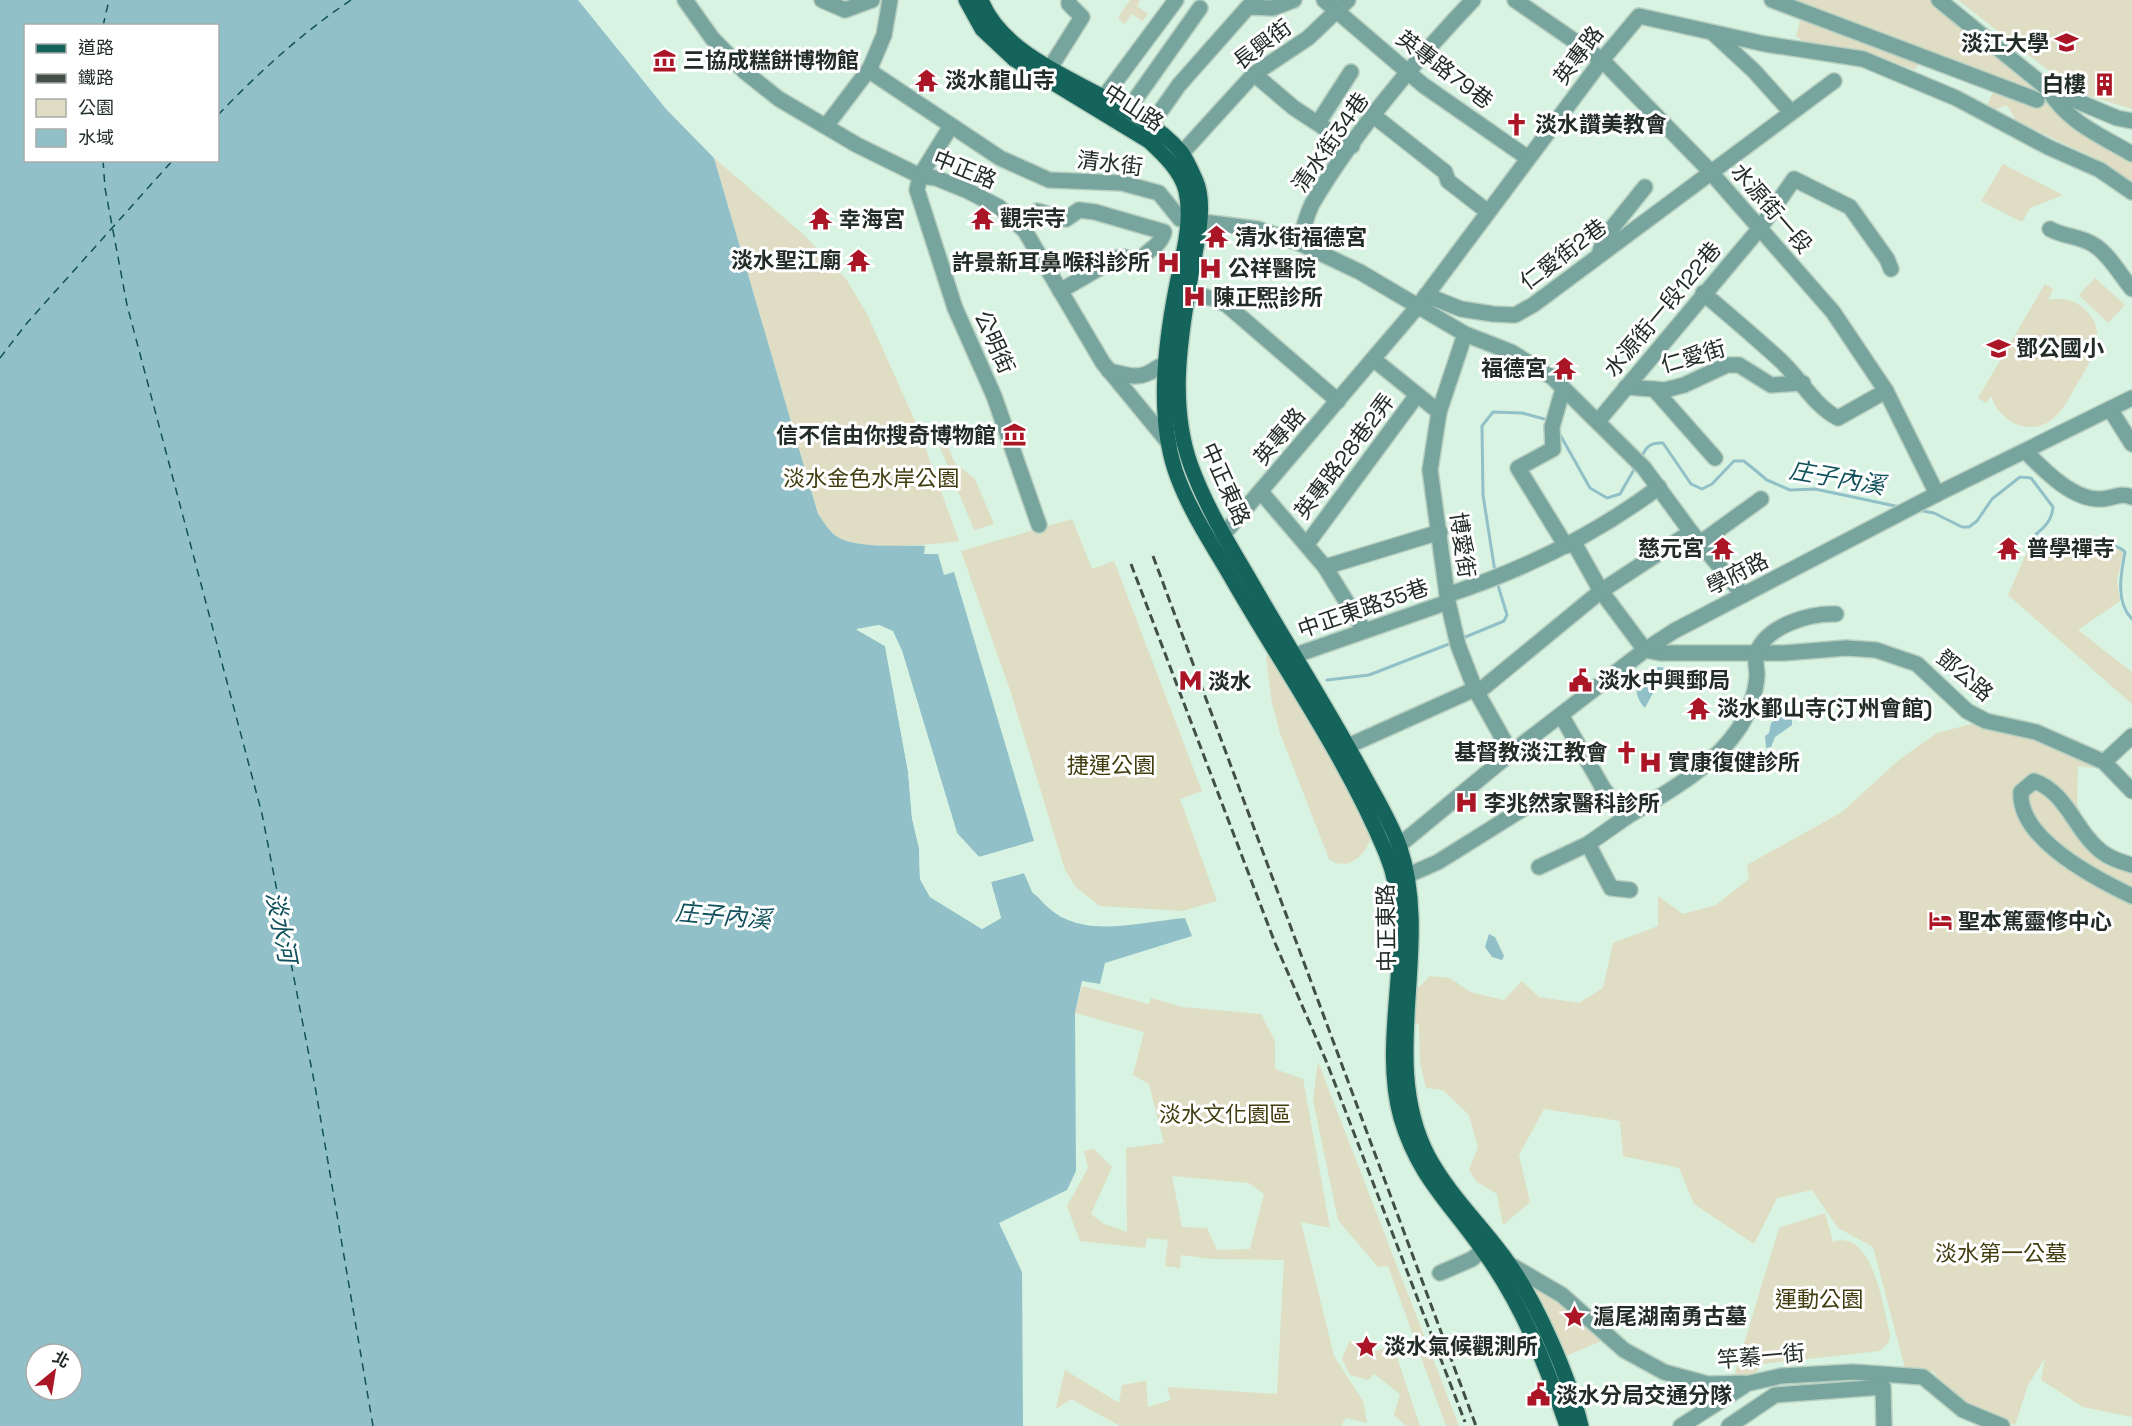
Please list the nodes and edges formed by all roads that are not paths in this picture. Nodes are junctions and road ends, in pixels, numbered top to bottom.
1 (686, 0) edge
2 (822, 0) edge
3 (872, 0) edge
4 (890, 0) edge
5 (966, 0) edge
6 (981, 0) edge
7 (1069, 0) edge
8 (1176, 0) edge
9 (1294, 0) edge
10 (1324, 0) edge
11 (1348, 0) edge
12 (1473, 0) edge
13 (1515, 0) edge
14 (1772, 0) edge
15 (1939, 0) edge
16 (1200, 8) dead end
17 (1338, 12) junction
18 (1714, 34) junction
19 (1602, 60) junction
20 (870, 68) junction
21 (1050, 68) junction
22 (1351, 72) dead end
23 (1408, 72) junction
24 (1254, 74) junction
25 (1834, 81) dead end
26 (2048, 89) junction
27 (1104, 97) junction
28 (2037, 100) dead end
29 (1127, 111) junction
30 (1791, 112) junction
31 (1374, 116) junction
32 (2132, 121) edge
33 (1318, 123) junction
34 (826, 126) junction
35 (951, 126) junction
36 (1150, 126) junction
37 (1352, 146) junction
38 (1182, 153) junction
39 (2132, 154) edge
40 (1528, 158) junction
41 (1709, 171) junction
42 (920, 176) junction
43 (1645, 187) dead end
44 (2132, 192) edge
45 (1037, 211) dead end
46 (1488, 212) junction
47 (1194, 221) junction
48 (1760, 228) junction
49 (2050, 229) dead end
50 (1299, 243) junction
51 (1599, 255) junction
52 (1891, 270) dead end
53 (2132, 289) edge
54 (1060, 291) junction
55 (1188, 293) junction
56 (1703, 293) junction
57 (1422, 300) junction
58 (1465, 334) junction
59 (1373, 360) junction
60 (1167, 364) junction
61 (1108, 370) junction
62 (1803, 383) junction
63 (1626, 387) junction
64 (1563, 389) junction
65 (1654, 390) junction
66 (1886, 391) junction
67 (1417, 395) junction
68 (2132, 398) edge
69 (1338, 401) junction
70 (2110, 409) junction
71 (1439, 412) junction
72 (1599, 420) junction
73 (1175, 441) junction
74 (2132, 444) edge
75 (2025, 451) junction
76 (1715, 458) dead end
77 (1659, 487) junction
78 (1261, 492) junction
79 (1937, 494) junction
80 (2132, 497) edge
81 (1761, 499) dead end
82 (1039, 525) dead end
83 (1440, 532) junction
84 (1223, 535) junction
85 (1696, 537) junction
86 (1307, 544) junction
87 (1570, 544) junction
88 (1325, 567) junction
89 (1601, 591) junction
90 (1743, 595) junction
91 (1448, 598) junction
92 (1836, 615) dead end
93 (1364, 630) junction
94 (1644, 650) junction
95 (1756, 654) junction
96 (1293, 656) junction
97 (1476, 691) junction
98 (1560, 715) junction
99 (2132, 736) edge
100 (1348, 746) junction
101 (1511, 753) junction
102 (2104, 762) junction
103 (2132, 778) edge
104 (2132, 791) edge
105 (1538, 800) dead end
106 (1625, 819) junction
107 (1398, 844) junction
108 (1588, 844) junction
109 (1388, 856) junction
110 (2132, 865) edge
111 (1539, 867) dead end
112 (1401, 878) junction
113 (1630, 890) dead end
114 (2132, 896) edge
115 (1483, 1250) junction
116 (1509, 1264) junction
117 (1440, 1273) dead end
118 (1744, 1386) dead end
119 (1747, 1420) edge
120 (1572, 1425) edge
121 (1681, 1426) edge
122 (1729, 1426) edge
123 (1884, 1426) edge
124 (2002, 1426) edge

1 - 34 street, 中正路
2 - 3 street
4 - 20 street
5 - 47 main road, 中山路
6 - 21 main road, 中山路
7 - 21 street
8 - 27 street
9 - 36 street
10 - 17 street, 英專路79巷
11 - 17 street, 長興街
12 - 23 street, 清水街34巷
13 - 19 street, 水源街一段
14 - 28 street
15 - 26 street
16 - 29 street
17 - 23 street, 英專路79巷
17 - 24 street, 長興街
18 - 19 street, 英專路
18 - 30 street
18 - 44 street, 英專路
19 - 40 street, 英專路
19 - 41 street, 水源街一段
20 - 34 street
20 - 35 street, 清水街
21 - 27 main road, 中山路
22 - 33 street
23 - 31 street, 清水街34巷
23 - 40 street, 英專路79巷
24 - 33 street
24 - 38 street, 長興街
25 - 30 street, 仁愛街2巷
26 - 32 street
26 - 39 street
27 - 29 main road, 中山路
29 - 36 main road, 中山路
30 - 41 street, 仁愛街2巷
31 - 37 street, 清水街34巷
31 - 46 street
33 - 37 street
34 - 42 street, 中正路
35 - 42 street
35 - 47 street, 清水街
36 - 38 main road, 中山路
37 - 50 street, 清水街34巷
38 - 47 main road, 中山路
40 - 46 street, 英專路
41 - 48 street, 水源街一段
41 - 51 street, 仁愛街2巷
42 - 54 street, 中正路
42 - 82 street, 公明街
43 - 51 street
45 - 54 street
46 - 57 street, 英專路
47 - 50 street
47 - 55 main road, 中山路
47 - 60 main road, 中山路
48 - 52 street, 水源街一段122巷
48 - 56 street, 水源街一段122巷
48 - 66 street, 水源街一段
49 - 53 street
50 - 57 street
51 - 57 street, 仁愛街2巷
54 - 61 street, 中正路
55 - 69 street
55 - 73 main road, 中山路
56 - 62 street
56 - 63 street, 水源街一段122巷
57 - 58 street
57 - 59 street, 英專路
58 - 64 street
58 - 71 street, 博愛街
59 - 67 street
59 - 69 street, 英專路
60 - 61 street
60 - 73 main road, 中山路
61 - 73 street, 中正路
62 - 65 street, 仁愛街
62 - 66 street
63 - 65 street, 仁愛街
63 - 72 street, 水源街一段122巷
64 - 72 street
64 - 87 street
65 - 76 street
66 - 79 street, 水源街一段
67 - 71 street
67 - 86 street, 英專路28巷2弄
68 - 70 street, 學府路
69 - 78 street, 英專路
70 - 74 street
70 - 75 street, 學府路
71 - 83 street, 博愛街
72 - 77 street
73 - 84 main road, 中正東路
73 - 109 main road, 中正東路
75 - 79 street, 學府路
75 - 80 street
77 - 85 street
77 - 87 street, 中正東路35巷
78 - 84 street, 英專路
78 - 86 street
79 - 90 street, 學府路
81 - 85 street
83 - 88 street
83 - 91 street, 博愛街
84 - 96 main road, 中正東路
85 - 89 street
85 - 90 street
86 - 88 street
87 - 89 street
87 - 91 street, 中正東路35巷
88 - 93 street
89 - 94 street
89 - 97 street
90 - 94 street, 學府路
91 - 93 street, 中正東路35巷
91 - 97 street, 博愛街
92 - 95 street
93 - 96 street, 中正東路35巷
94 - 95 street, 鄧公路
94 - 98 street, 學府路
95 - 102 street, 鄧公路
95 - 106 street
96 - 100 main road, 中正東路
97 - 100 street
97 - 101 street, 博愛街
98 - 101 street, 學府路
98 - 106 street
99 - 102 street
100 - 107 main road, 中正東路
101 - 107 street, 學府路
102 - 103 street
102 - 104 street, 鄧公路
105 - 112 street
106 - 108 street
107 - 109 street, 學府路
107 - 112 main road, 中正東路
108 - 111 street
108 - 113 street
109 - 112 main road, 中正東路
110 - 114 street
112 - 115 main road, 中正東路
112 - 116 main road, 中正東路
115 - 117 street
115 - 120 main road, 中正東路
116 - 120 main road, 中正東路
116 - 124 street, 竿蓁一街
118 - 121 street
119 - 122 street
119 - 123 street

